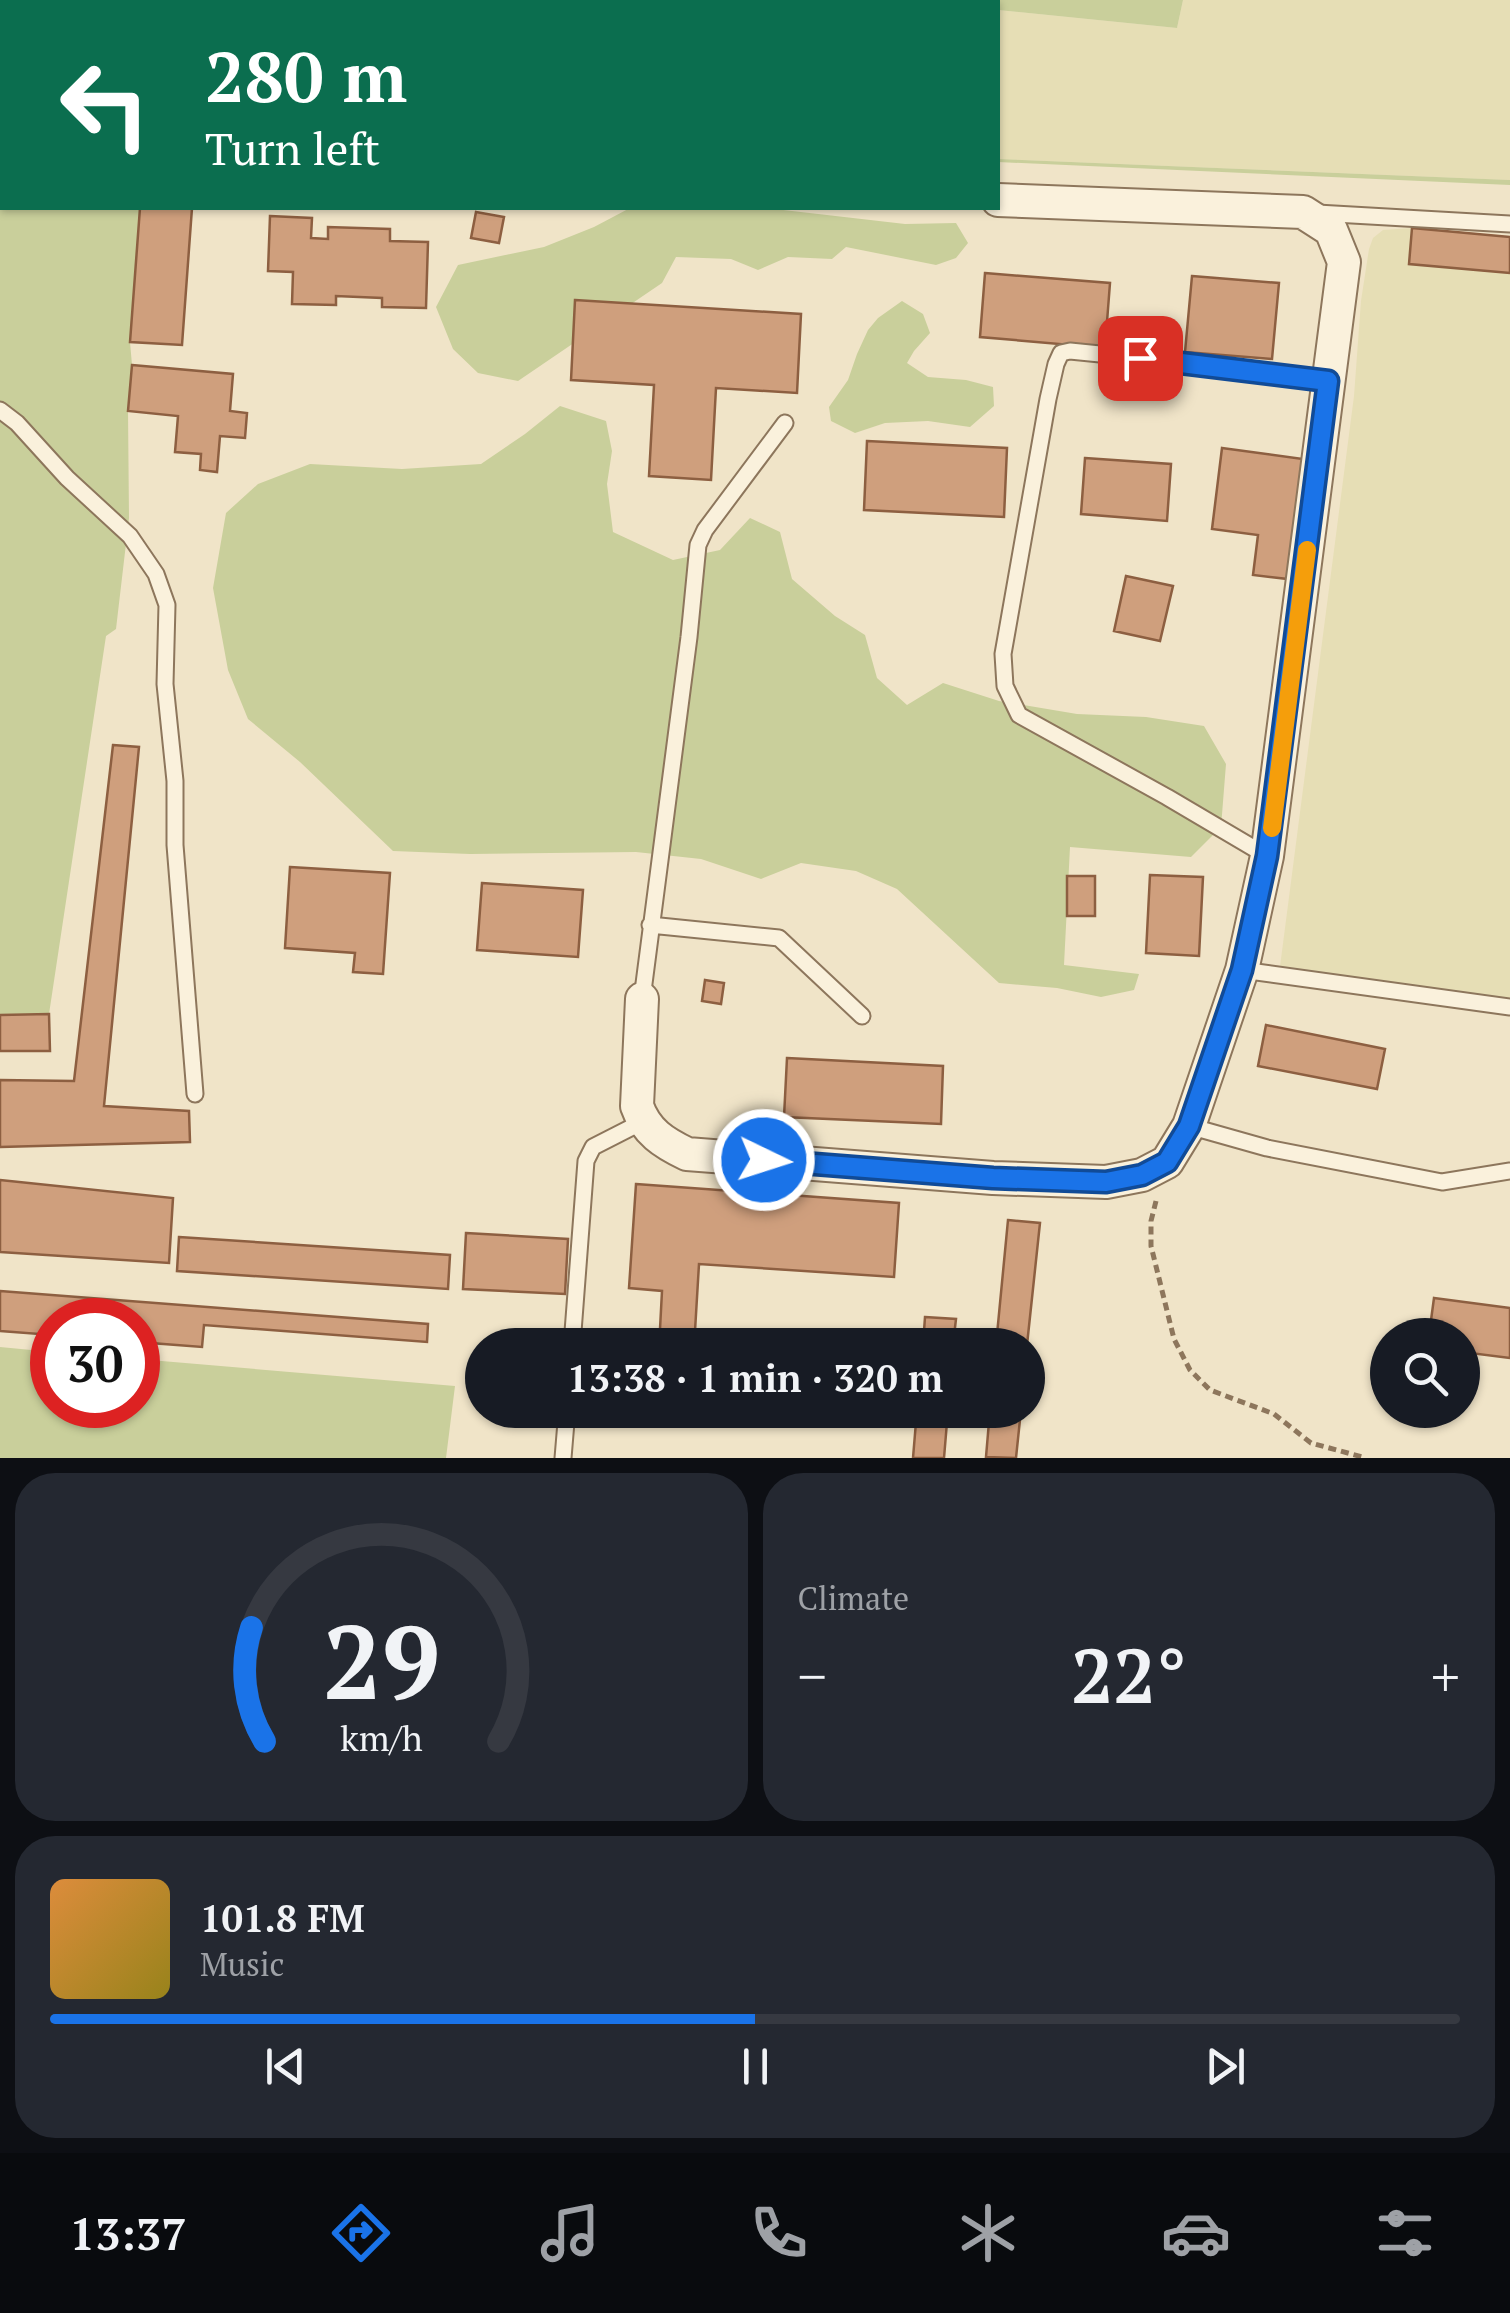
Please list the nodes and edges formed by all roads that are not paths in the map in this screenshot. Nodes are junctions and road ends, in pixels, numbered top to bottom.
1 (1000, 200) edge
2 (1303, 212) junction
3 (1510, 224) edge
4 (1328, 381) junction
5 (0, 410) edge
6 (785, 423) dead end
7 (1267, 856) junction
8 (650, 925) junction
9 (1242, 970) junction
10 (642, 999) joint
11 (1510, 1007) edge
12 (862, 1016) dead end
13 (196, 1094) dead end
14 (642, 1122) junction
15 (1189, 1126) junction
16 (1510, 1171) edge
17 (573, 1328) edge
18 (566, 1428) edge
19 (563, 1458) edge

1 - 2 street
2 - 3 lane
2 - 4 street
4 - 7 street
4 - 7 lane
5 - 13 lane
6 - 8 lane
7 - 9 street
8 - 10 lane
8 - 12 lane
9 - 11 lane
9 - 15 street
10 - 14 street
14 - 15 street
14 - 17 lane
15 - 16 lane
18 - 19 lane

